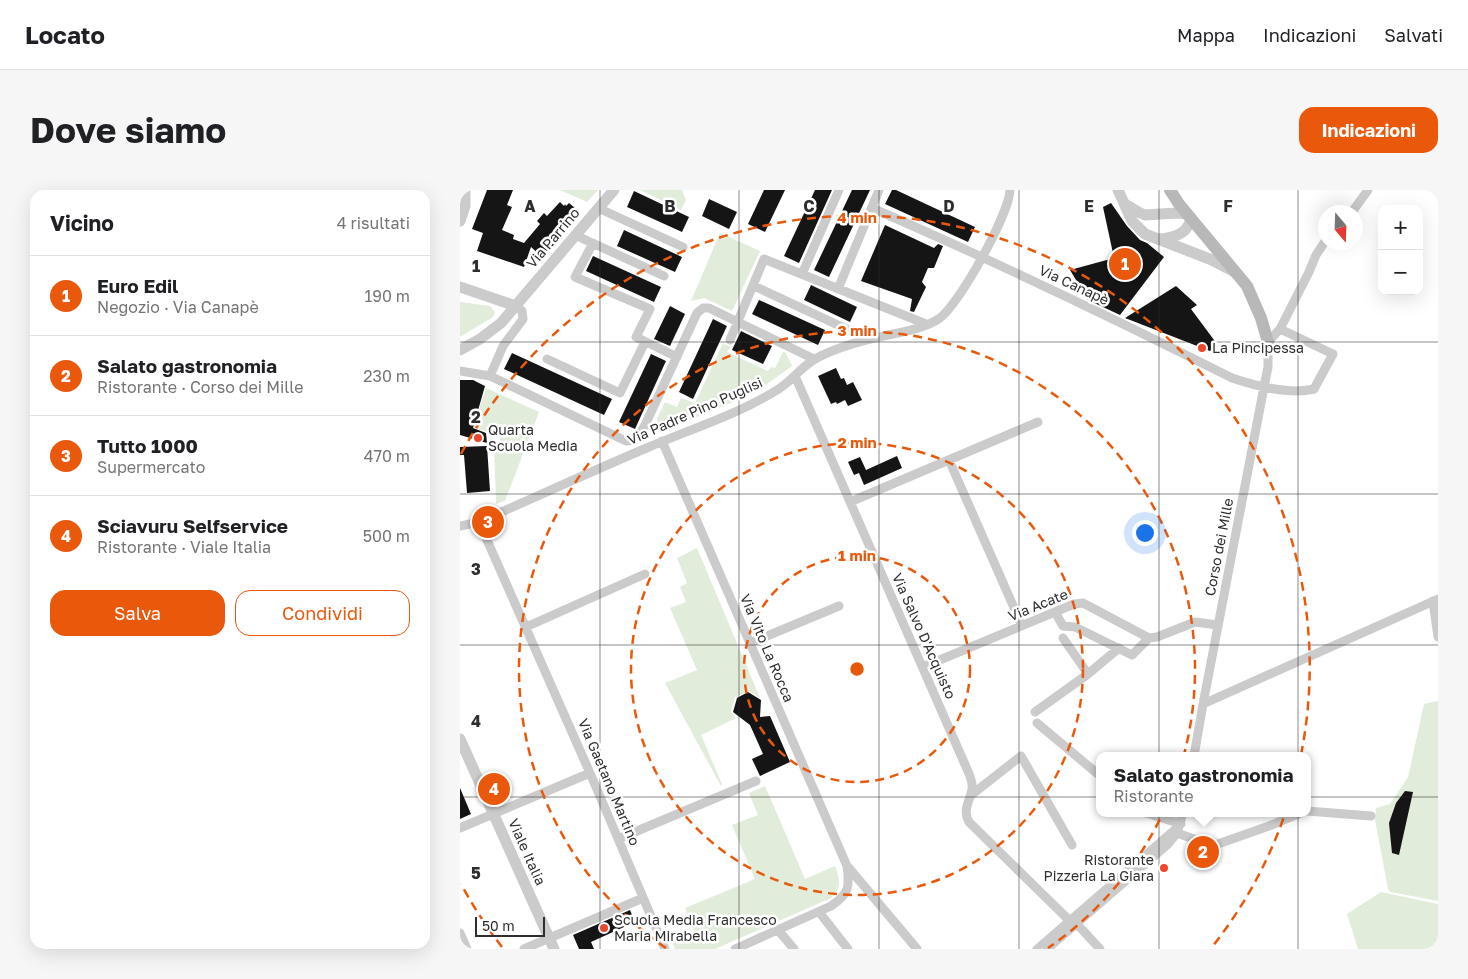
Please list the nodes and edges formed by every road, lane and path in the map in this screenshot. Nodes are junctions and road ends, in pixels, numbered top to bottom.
1 (465, 190) edge
2 (614, 190) edge
3 (839, 190) edge
4 (879, 190) edge
5 (1010, 190) edge
6 (1118, 190) edge
7 (1170, 190) edge
8 (1368, 190) edge
9 (1125, 204) junction
10 (1357, 205) edge
11 (598, 208) junction
12 (872, 208) junction
13 (1156, 214) junction
14 (1190, 216) junction
15 (460, 221) edge
16 (575, 235) junction
17 (1157, 239) junction
18 (592, 243) junction
19 (682, 247) dead end
20 (1320, 250) edge
21 (982, 256) junction
22 (1235, 272) junction
23 (802, 274) junction
24 (664, 276) dead end
25 (754, 286) junction
26 (460, 287) edge
27 (838, 289) junction
28 (516, 306) junction
29 (737, 322) junction
30 (926, 324) junction
31 (1280, 329) junction
32 (868, 339) junction
33 (730, 340) dead end
34 (645, 342) junction
35 (1268, 342) junction
36 (460, 350) edge
37 (677, 357) junction
38 (547, 359) dead end
39 (814, 359) junction
40 (460, 371) edge
41 (490, 376) junction
42 (795, 376) junction
43 (1264, 387) junction
44 (1038, 422) dead end
45 (662, 441) junction
46 (949, 460) junction
47 (850, 502) junction
48 (480, 522) junction
49 (460, 526) edge
50 (645, 574) dead end
51 (1435, 600) edge
52 (839, 606) dead end
53 (1055, 612) junction
54 (1218, 624) junction
55 (1022, 626) junction
56 (526, 627) junction
57 (1438, 637) edge
58 (1063, 638) dead end
59 (1149, 638) junction
60 (750, 644) junction
61 (1118, 648) junction
62 (922, 667) junction
63 (1088, 674) junction
64 (1203, 704) junction
65 (1035, 712) dead end
66 (1036, 723) dead end
67 (460, 739) edge
68 (1195, 752) edge
69 (590, 773) junction
70 (1096, 773) edge
71 (756, 781) dead end
72 (968, 798) junction
73 (1311, 811) edge
74 (494, 814) junction
75 (1371, 816) dead end
76 (1155, 817) edge
77 (1182, 817) edge
78 (1290, 817) edge
79 (460, 828) edge
80 (1179, 828) junction
81 (618, 838) junction
82 (1072, 845) dead end
83 (847, 866) junction
84 (643, 898) junction
85 (818, 912) junction
86 (1074, 923) junction
87 (778, 930) junction
88 (460, 933) edge
89 (549, 938) junction
90 (467, 949) edge
91 (524, 949) edge
92 (554, 949) edge
93 (665, 949) edge
94 (735, 949) edge
95 (794, 949) edge
96 (848, 949) edge
97 (917, 949) edge
98 (1036, 949) edge
99 (1047, 949) edge
100 (1100, 949) edge

1 - 15 street
2 - 11 street, Via Parrino
3 - 23 street
4 - 12 street
5 - 21 street, Via Padre Pino Puglisi
6 - 9 street
7 - 13 street
7 - 14 main road
8 - 10 street
9 - 13 street
9 - 17 street
11 - 16 street, Via Parrino
11 - 19 street
12 - 21 street, Via Canapè
12 - 27 street
13 - 14 street
14 - 17 street
14 - 22 main road
16 - 18 street
16 - 28 street, Via Parrino
17 - 22 street
18 - 24 street
18 - 34 street
20 - 31 street
21 - 30 street, Via Padre Pino Puglisi
21 - 43 street, Via Canapè
22 - 35 main road
23 - 25 street
23 - 27 street
25 - 29 street
25 - 32 street
26 - 28 street
27 - 30 street
28 - 36 street, Via Parrino
28 - 41 street
29 - 33 street
29 - 37 street
29 - 39 street
30 - 32 street, Via Padre Pino Puglisi
31 - 35 street
31 - 43 street, Via Canapè
32 - 39 street, Via Padre Pino Puglisi
34 - 37 street
34 - 38 street
35 - 43 street, Corso dei Mille
37 - 41 street
39 - 42 street, Via Padre Pino Puglisi
40 - 41 street
42 - 45 street, Via Padre Pino Puglisi
42 - 47 street, Via Salvo D'Acquisto
43 - 54 street, Corso dei Mille
44 - 46 street
45 - 48 street, Via Padre Pino Puglisi
45 - 60 street, Via Vito La Rocca
46 - 47 street
46 - 55 street
47 - 62 street, Via Salvo D'Acquisto
48 - 49 street, Via Padre Pino Puglisi
48 - 56 street, Via Gaetano Martino
50 - 56 street
51 - 57 street
51 - 64 street
52 - 60 street
53 - 55 street, Via Acate
53 - 59 street, Via Acate
53 - 61 street
54 - 59 street
54 - 64 street, Corso dei Mille
55 - 62 street, Via Acate
56 - 69 street, Via Gaetano Martino
58 - 63 street
59 - 61 street
60 - 83 street, Via Vito La Rocca
61 - 63 street
62 - 72 street, Via Salvo D'Acquisto
63 - 65 street
64 - 68 street, Corso dei Mille
66 - 70 street
67 - 74 street, Viale Italia
69 - 74 street
69 - 81 street, Via Gaetano Martino
71 - 81 street
72 - 82 street
72 - 86 street, Via Salvo D'Acquisto
73 - 75 street
74 - 79 street
74 - 89 street, Viale Italia
76 - 80 street
77 - 80 street
78 - 80 street
80 - 86 street
81 - 84 street, Via Gaetano Martino
83 - 85 street
83 - 97 street
84 - 89 street
84 - 93 street, Via Gaetano Martino
85 - 87 street
85 - 96 street
86 - 98 street
86 - 99 street
86 - 100 street, Via Salvo D'Acquisto
87 - 94 street
87 - 95 street
88 - 90 street
89 - 91 street
89 - 92 street, Viale Italia

